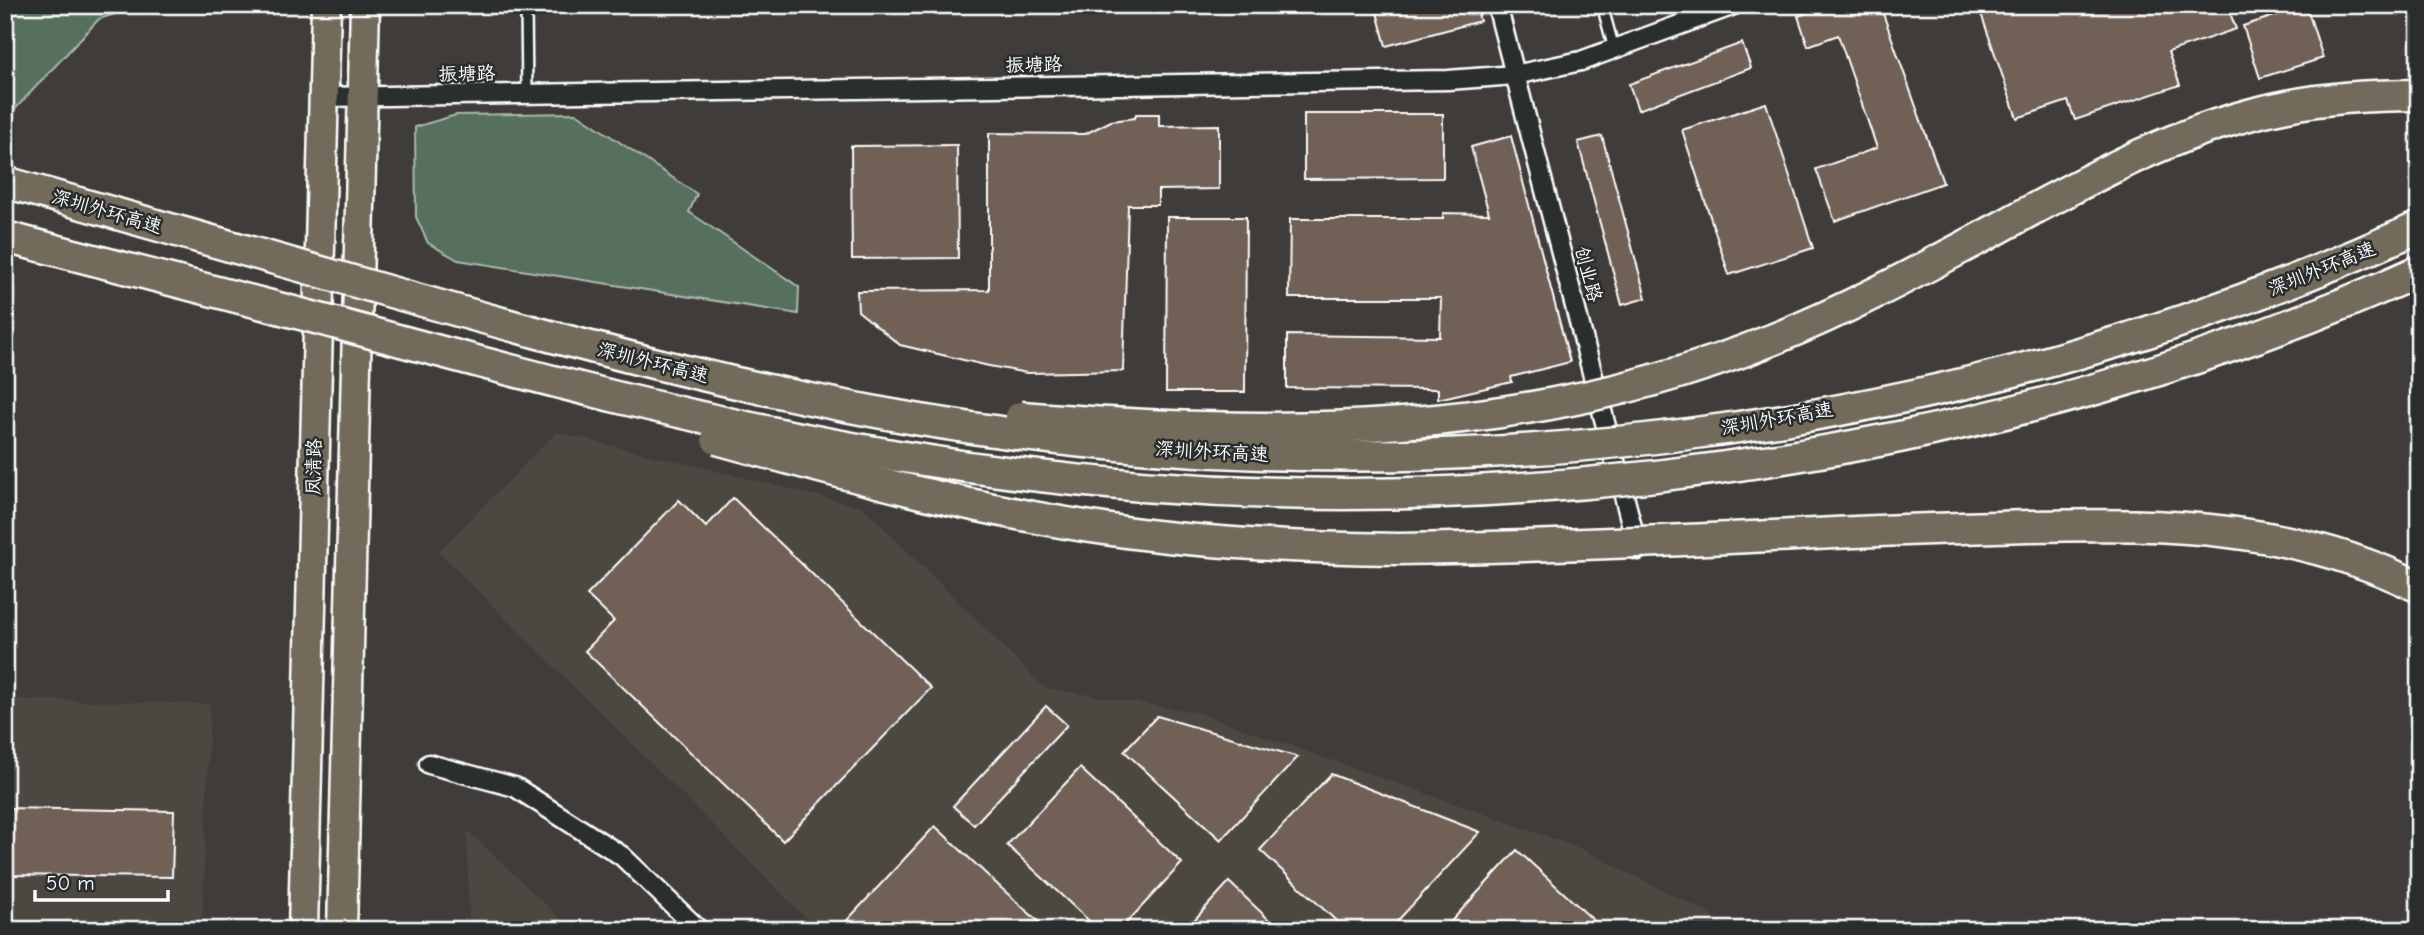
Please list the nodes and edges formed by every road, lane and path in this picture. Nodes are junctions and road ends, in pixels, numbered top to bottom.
1 (326, 5) edge
2 (365, 5) edge
3 (526, 5) edge
4 (1497, 5) edge
5 (1602, 5) edge
6 (1734, 5) edge
7 (1614, 49) junction
8 (1515, 75) junction
9 (527, 94) junction
10 (2419, 95) edge
11 (323, 97) junction
12 (362, 97) junction
13 (5, 183) edge
14 (2419, 228) edge
15 (5, 237) edge
16 (2419, 271) edge
17 (494, 366) junction
18 (813, 400) junction
19 (1639, 554) dead end
20 (2419, 587) edge
21 (429, 764) dead end
22 (303, 930) edge
23 (342, 930) edge
24 (699, 930) edge

1 - 11 highway, 凤清路
2 - 12 highway, 凤清路
3 - 9 lane
4 - 8 street, 创业路
5 - 7 lane
6 - 7 street, 振塘路
7 - 8 street, 振塘路
8 - 9 street, 振塘路
8 - 19 street, 创业路
9 - 12 street, 振塘路
10 - 18 highway, bridge
11 - 12 street, 振塘路
11 - 22 highway, 凤清路
12 - 23 highway, 凤清路
13 - 18 highway, 深圳外环高速, bridge
14 - 18 highway, 深圳外环高速, bridge
15 - 17 highway, 深圳外环高速, bridge
16 - 17 highway, 深圳外环高速, bridge
17 - 20 highway, bridge
21 - 24 street

